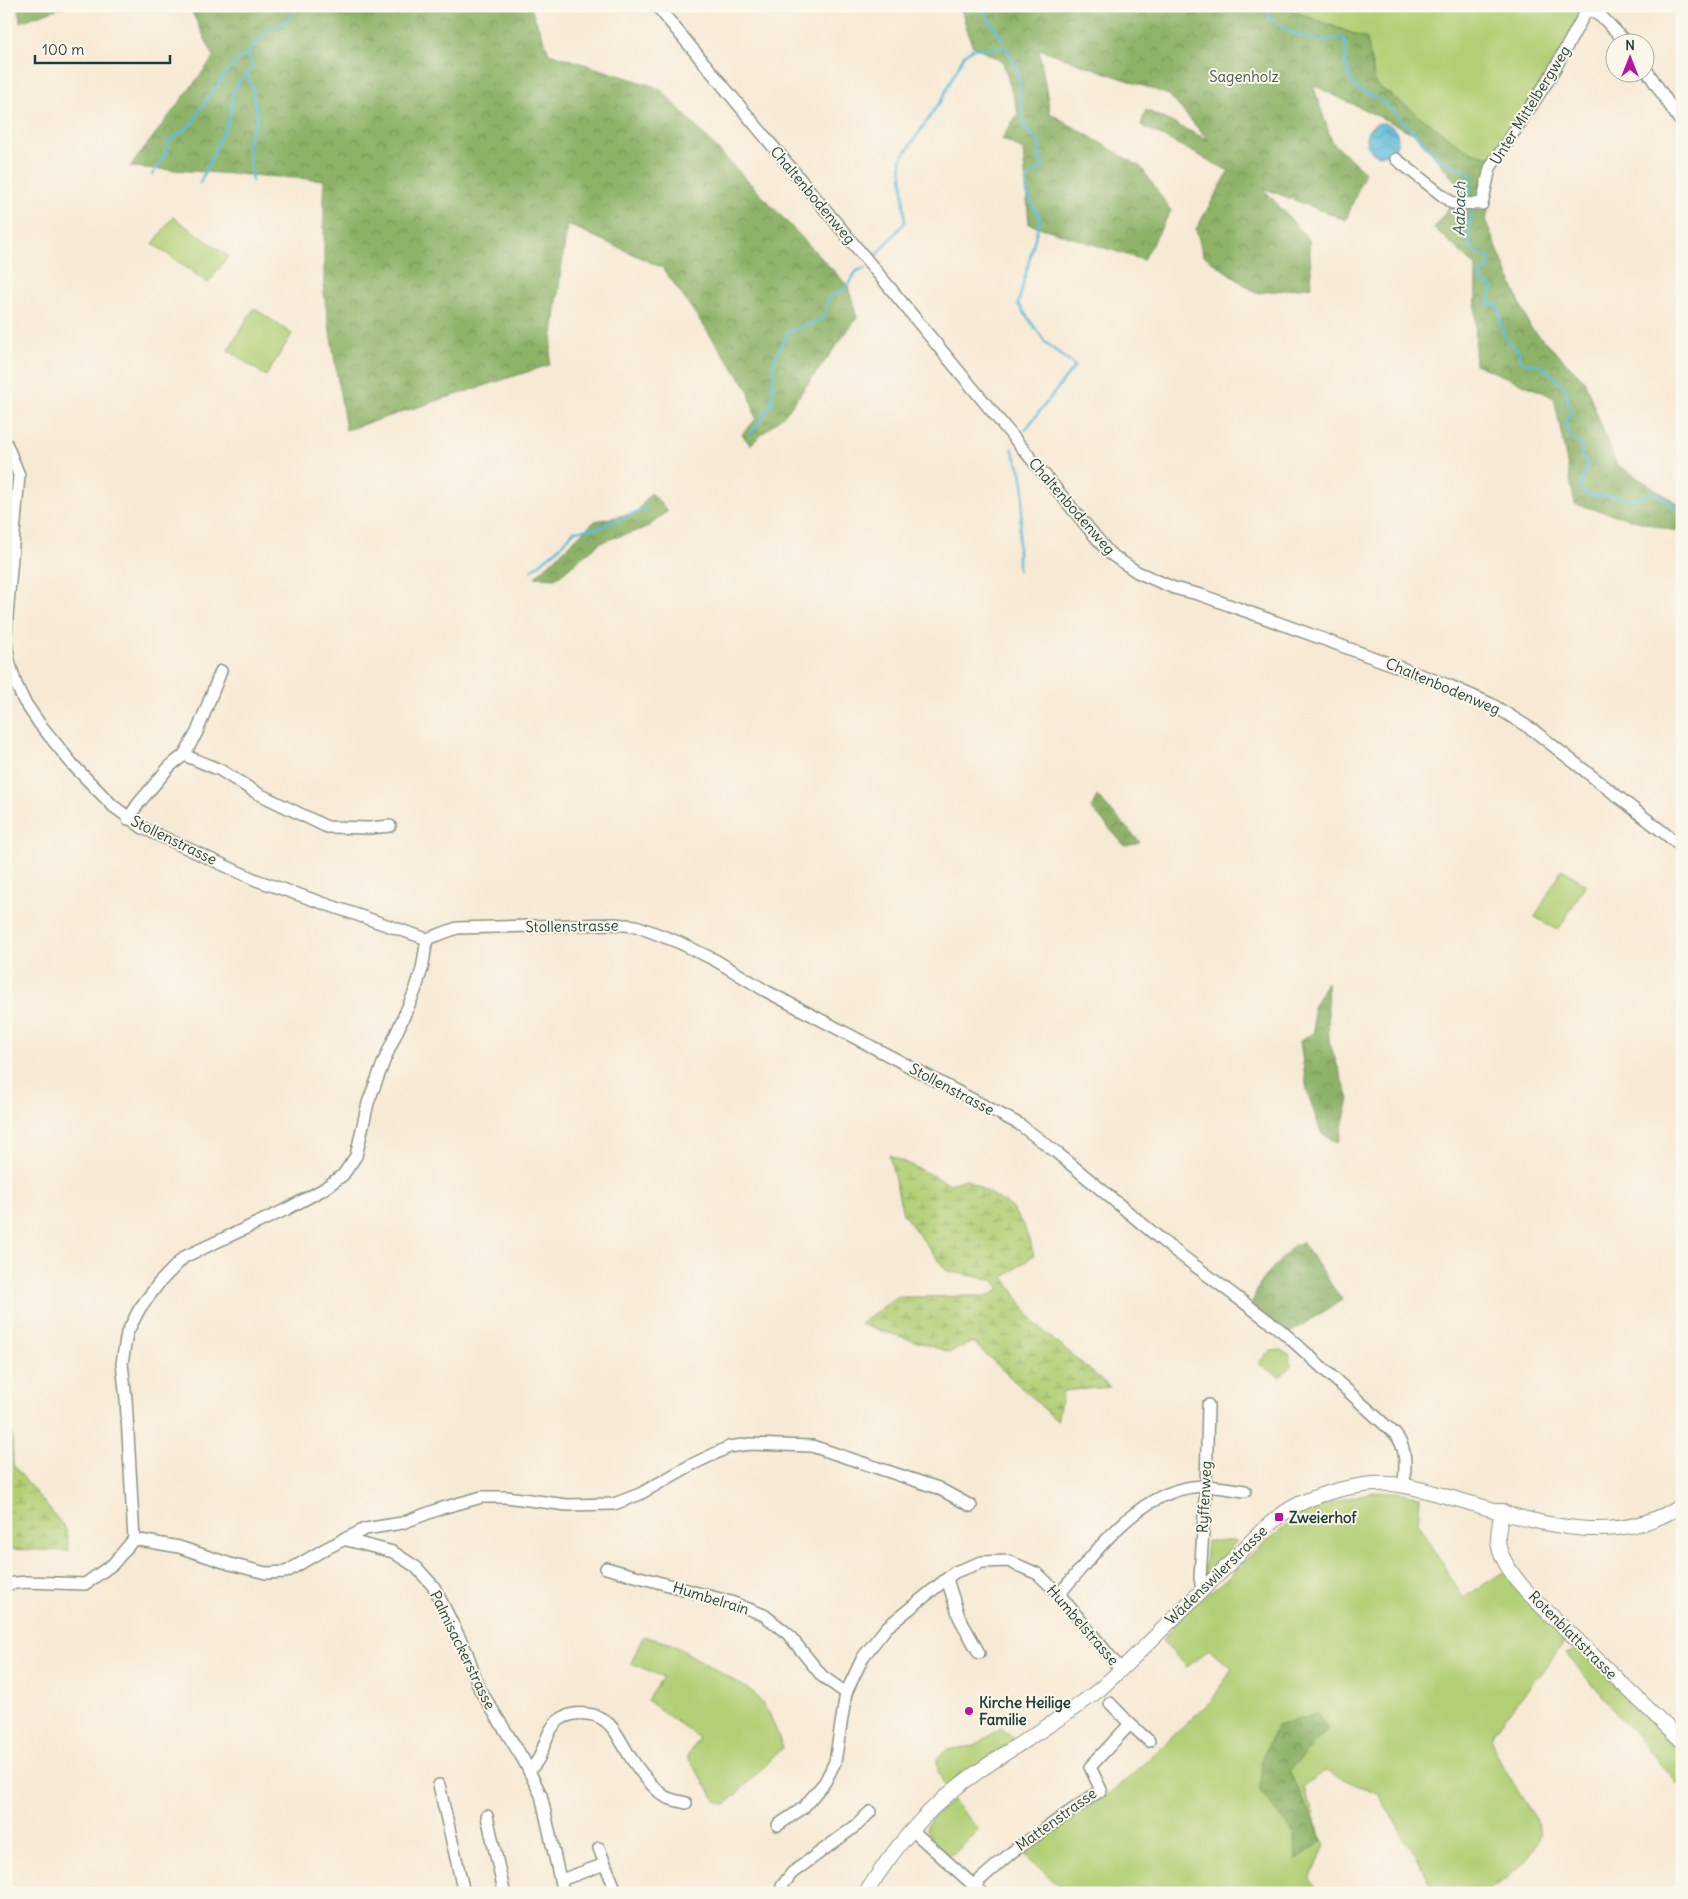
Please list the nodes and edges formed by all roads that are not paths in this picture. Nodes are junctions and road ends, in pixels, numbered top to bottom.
1 (657, 6) edge
2 (1588, 7) edge
3 (1616, 32) edge
4 (1655, 82) edge
5 (1682, 124) edge
6 (1396, 159) dead end
7 (6, 443) edge
8 (6, 638) edge
9 (6, 642) edge
10 (221, 670) dead end
11 (11, 683) edge
12 (184, 756) junction
13 (128, 819) junction
14 (390, 826) dead end
15 (1682, 847) edge
16 (427, 939) junction
17 (1208, 1404) dead end
18 (1206, 1486) junction
19 (1404, 1486) junction
20 (1245, 1491) dead end
21 (1682, 1505) edge
22 (971, 1506) dead end
23 (1502, 1511) junction
24 (134, 1538) junction
25 (343, 1539) junction
26 (606, 1568) dead end
27 (947, 1579) junction
28 (6, 1584) edge
29 (1202, 1590) junction
30 (1059, 1594) junction
31 (979, 1653) dead end
32 (1121, 1670) junction
33 (846, 1693) junction
34 (1110, 1703) dead end
35 (1130, 1724) junction
36 (1149, 1741) dead end
37 (1682, 1741) edge
38 (529, 1770) junction
39 (438, 1785) dead end
40 (686, 1804) dead end
41 (870, 1812) dead end
42 (487, 1816) dead end
43 (778, 1825) dead end
44 (912, 1830) junction
45 (599, 1848) dead end
46 (605, 1864) junction
47 (561, 1880) junction
48 (614, 1886) dead end
49 (978, 1889) edge
50 (464, 1893) edge
51 (505, 1893) edge
52 (563, 1893) edge
53 (782, 1893) edge
54 (866, 1893) edge

1 - 15 street, Chaltenbodenweg
2 - 3 street
2 - 6 street, Unter Mittelbergweg
4 - 5 street
7 - 8 street
9 - 11 street, Stollenstrasse
10 - 12 street
11 - 13 street, Stollenstrasse
12 - 13 street
12 - 14 street
13 - 16 street, Stollenstrasse
16 - 19 street, Stollenstrasse
16 - 24 street
17 - 18 street, Ryffenweg
18 - 20 street
18 - 29 street, Ryffenweg
18 - 30 street
19 - 23 street, Wädenswilerstrasse
19 - 29 street, Wädenswilerstrasse
21 - 23 street, Wädenswilerstrasse
22 - 25 street
23 - 37 street, Rotenblattstrasse
24 - 25 street
24 - 28 street
25 - 38 street, Palmisackerstrasse
26 - 33 street, Humbelrain
27 - 30 street, Humbelstrasse
27 - 31 street
27 - 33 street, Humbelstrasse
29 - 32 street, Wädenswilerstrasse
30 - 32 street, Humbelstrasse
32 - 44 street, Wädenswilerstrasse
33 - 43 street, Humbelstrasse
34 - 35 street
35 - 36 street
35 - 49 street, Mattenstrasse
38 - 40 street
38 - 47 street, Palmisackerstrasse
39 - 50 street
41 - 53 street
42 - 51 street
44 - 49 street
44 - 54 street, Wädenswilerstrasse
45 - 46 street
46 - 47 street
46 - 48 street
47 - 52 street, Palmisackerstrasse

